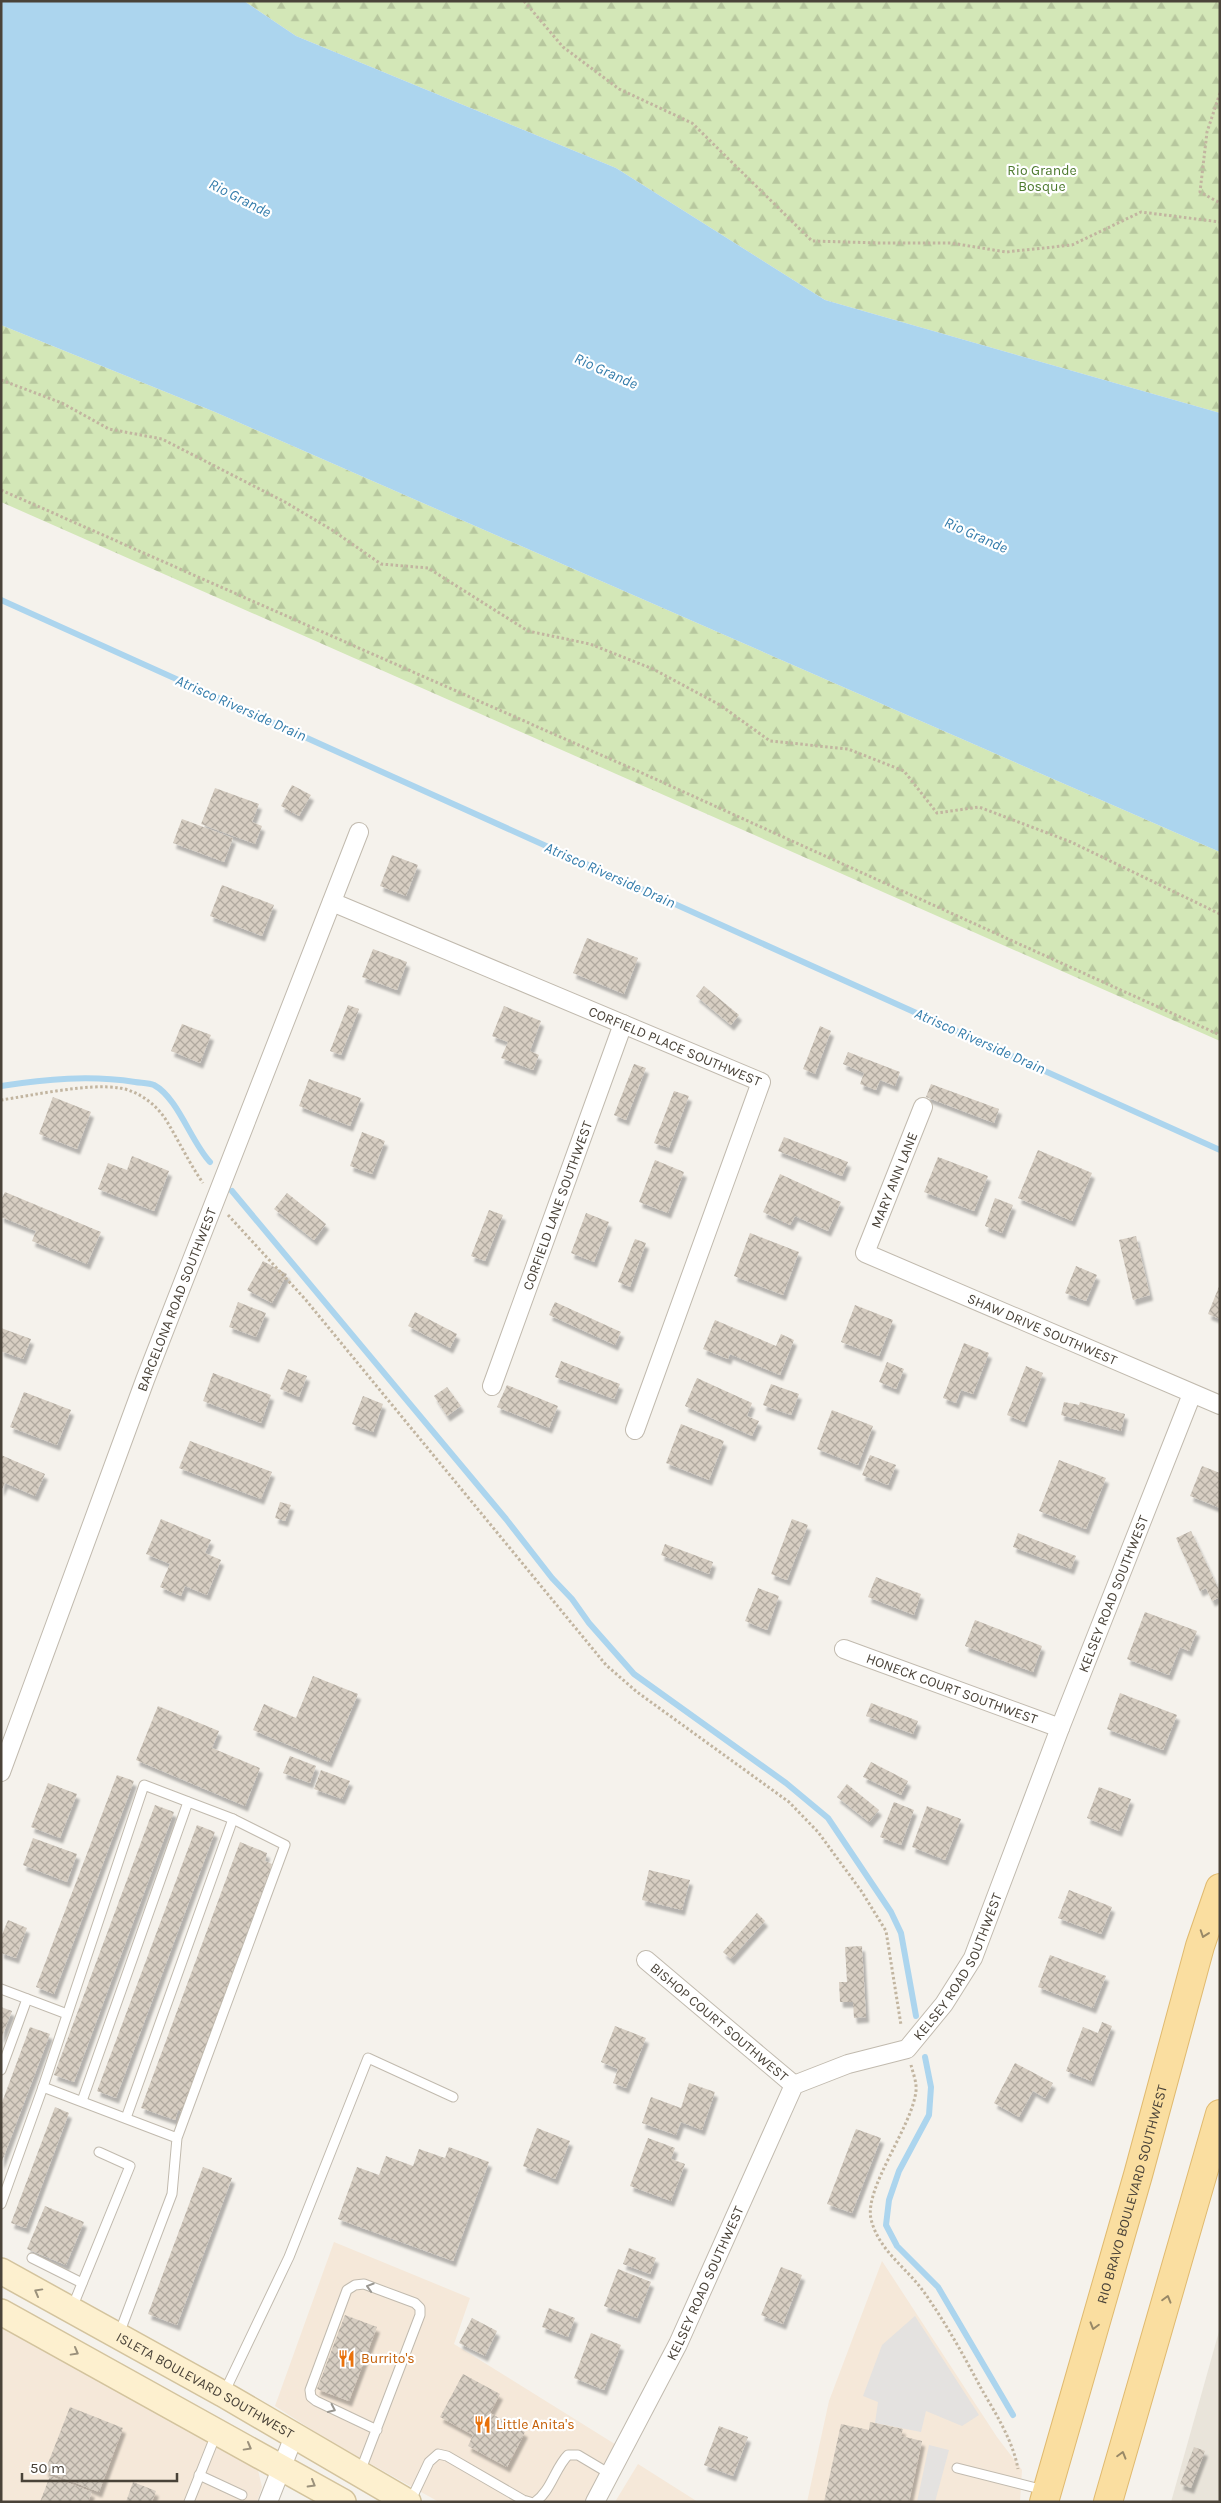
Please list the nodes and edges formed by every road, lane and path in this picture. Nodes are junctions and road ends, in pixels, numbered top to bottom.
1 (524, 1) edge
2 (1220, 93) edge
3 (1220, 204) edge
4 (1220, 222) edge
5 (1, 380) edge
6 (1, 490) edge
7 (359, 832) dead end
8 (332, 902) junction
9 (1220, 914) edge
10 (623, 1024) junction
11 (1220, 1035) edge
12 (1, 1100) edge
13 (924, 1107) dead end
14 (215, 1201) junction
15 (865, 1253) joint
16 (492, 1386) dead end
17 (1192, 1394) junction
18 (1220, 1405) edge
19 (635, 1430) dead end
20 (844, 1649) dead end
21 (1060, 1728) junction
22 (1, 1772) edge
23 (188, 1802) junction
24 (232, 1819) junction
25 (1220, 1888) edge
26 (646, 1960) dead end
27 (1, 1989) edge
28 (27, 1999) junction
29 (67, 2014) junction
30 (907, 2049) junction
31 (1, 2070) edge
32 (794, 2085) junction
33 (43, 2087) junction
34 (453, 2097) dead end
35 (82, 2101) junction
36 (1220, 2114) edge
37 (126, 2118) junction
38 (177, 2138) junction
39 (99, 2152) dead end
40 (1, 2204) edge
41 (32, 2258) dead end
42 (1, 2272) edge
43 (82, 2283) junction
44 (71, 2310) junction
45 (1, 2312) edge
46 (118, 2336) junction
47 (223, 2394) junction
48 (376, 2430) junction
49 (217, 2431) junction
50 (294, 2436) junction
51 (281, 2467) junction
52 (957, 2468) dead end
53 (360, 2474) junction
54 (610, 2474) junction
55 (199, 2475) junction
56 (1021, 2484) junction
57 (242, 2495) dead end
58 (1046, 2496) edge
59 (189, 2502) edge
60 (268, 2502) edge
61 (343, 2502) edge
62 (409, 2502) edge
63 (530, 2502) edge
64 (535, 2502) edge
65 (594, 2502) edge
66 (1108, 2502) edge

1 - 4 path
2 - 3 path
5 - 9 path
6 - 11 path
7 - 8 street, BARCELONA ROAD SOUTHWEST
8 - 10 street, CORFIELD PLACE SOUTHWEST
8 - 14 street, BARCELONA ROAD SOUTHWEST
10 - 16 street, CORFIELD LANE SOUTHWEST
10 - 19 street, CORFIELD PLACE SOUTHWEST
12 - 14 path
13 - 15 street, MARY ANN LANE
14 - 22 street, BARCELONA ROAD SOUTHWEST
14 - 30 path
15 - 17 street, SHAW DRIVE SOUTHWEST
17 - 18 street, SHAW DRIVE SOUTHWEST
17 - 21 street, KELSEY ROAD SOUTHWEST
20 - 21 street, HONECK COURT SOUTHWEST
21 - 30 street, KELSEY ROAD SOUTHWEST
23 - 24 lane
23 - 29 lane
23 - 35 lane
24 - 37 lane
24 - 38 lane
25 -> 58 main road, RIO BRAVO BOULEVARD SOUTHWEST
26 - 32 street, BISHOP COURT SOUTHWEST
27 - 28 lane
28 - 29 lane
28 - 31 lane
29 - 33 lane
30 - 32 street, KELSEY ROAD SOUTHWEST
30 - 56 path
32 - 54 street, KELSEY ROAD SOUTHWEST
33 - 35 lane
33 - 40 lane
34 - 47 lane
35 - 37 lane
66 -> 36 main road
37 - 38 lane
38 - 46 lane
39 - 43 lane
41 - 43 lane
44 -> 42 main road, ISLETA BOULEVARD SOUTHWEST
43 - 44 lane
44 - 46 main road, ISLETA BOULEVARD SOUTHWEST
45 -> 49 main road
46 - 47 main road, ISLETA BOULEVARD SOUTHWEST
47 - 50 main road, ISLETA BOULEVARD SOUTHWEST
48 -> 48 lane
48 - 53 lane
49 -> 51 main road
49 - 55 lane
50 - 51 street
50 - 53 main road, ISLETA BOULEVARD SOUTHWEST
51 - 60 street
51 -> 61 main road
52 - 56 lane
53 - 62 main road, ISLETA BOULEVARD SOUTHWEST
54 - 64 lane
54 - 65 street, KELSEY ROAD SOUTHWEST
55 - 57 lane
55 - 59 lane
56 - 58 lane
62 - 63 lane

